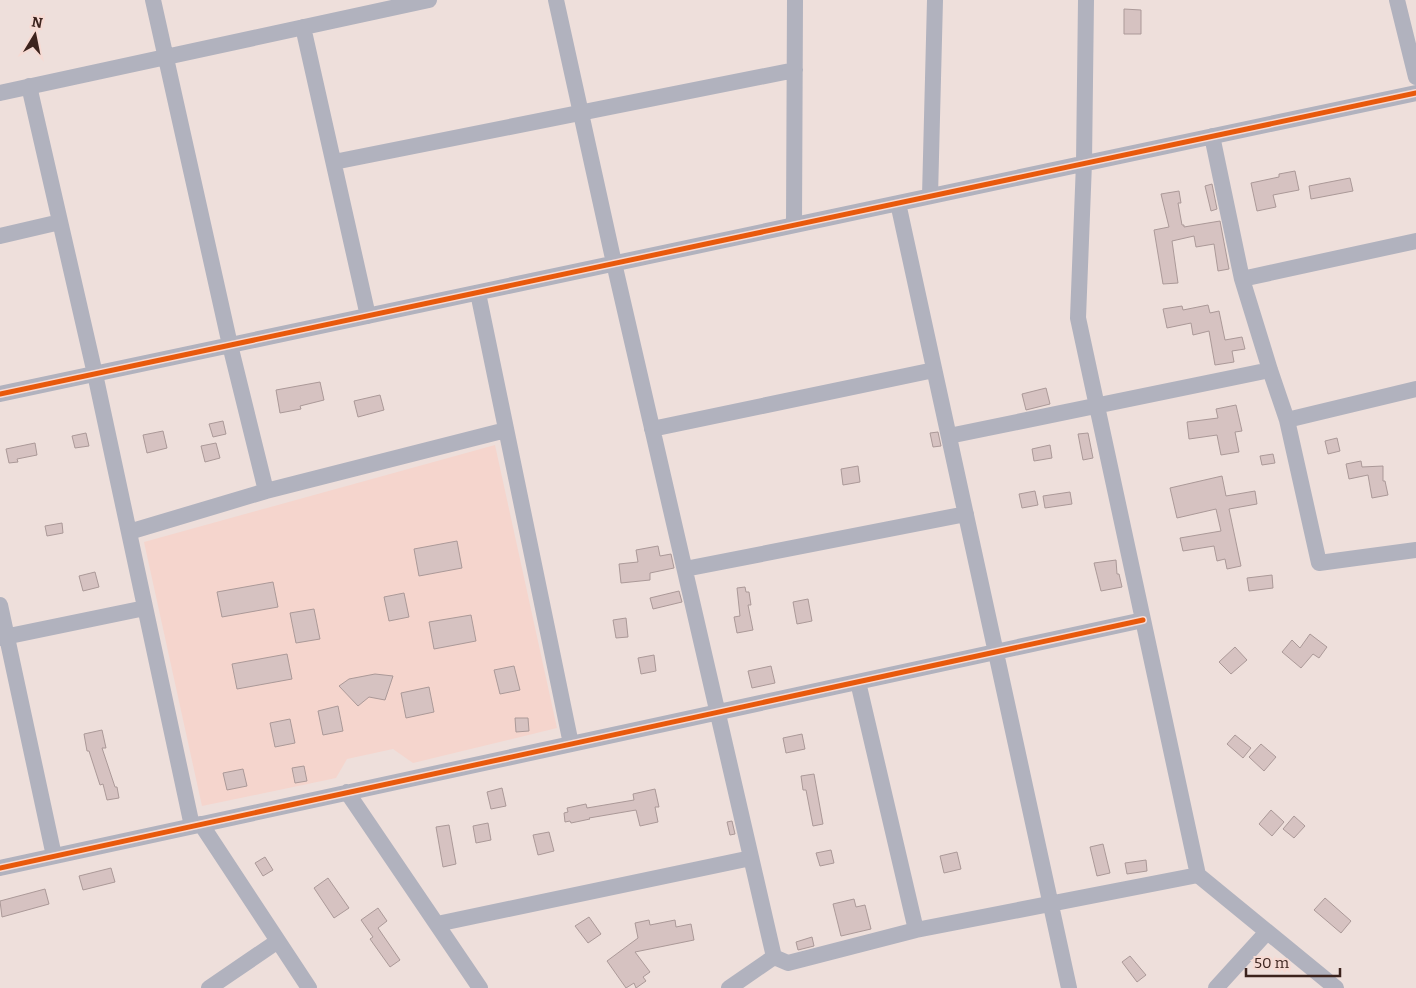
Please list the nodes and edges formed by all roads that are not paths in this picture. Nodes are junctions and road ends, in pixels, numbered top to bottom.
1 (153, 0) edge
2 (429, 0) edge
3 (556, 0) edge
4 (796, 0) edge
5 (935, 0) edge
6 (1087, 0) edge
7 (1397, 0) edge
8 (412, 2) edge
9 (303, 27) junction
10 (166, 57) junction
11 (795, 70) junction
12 (1416, 76) edge
13 (29, 86) junction
14 (0, 93) edge
15 (1416, 93) edge
16 (581, 112) junction
17 (1212, 136) junction
18 (334, 162) junction
19 (1084, 163) junction
20 (930, 196) junction
21 (898, 203) junction
22 (60, 222) junction
23 (794, 225) junction
24 (0, 236) edge
25 (1416, 241) edge
26 (614, 264) junction
27 (1242, 278) junction
28 (478, 292) junction
29 (368, 316) junction
30 (230, 345) junction
31 (934, 370) junction
32 (1270, 370) junction
33 (95, 374) junction
34 (1416, 389) edge
35 (0, 394) edge
36 (1097, 405) junction
37 (1287, 420) junction
38 (652, 429) junction
39 (506, 430) junction
40 (949, 436) junction
41 (266, 491) junction
42 (966, 514) junction
43 (129, 532) junction
44 (1416, 550) edge
45 (684, 569) junction
46 (0, 604) edge
47 (145, 608) junction
48 (1143, 620) junction
49 (3, 637) edge
50 (996, 652) junction
51 (858, 682) junction
52 (718, 712) junction
53 (571, 744) junction
54 (347, 792) junction
55 (197, 825) junction
56 (54, 856) junction
57 (751, 858) junction
58 (0, 868) edge
59 (1198, 875) junction
60 (1050, 904) junction
61 (437, 924) junction
62 (916, 930) junction
63 (1267, 932) junction
64 (278, 941) junction
65 (774, 958) junction
66 (209, 988) edge
67 (309, 988) edge
68 (480, 988) edge
69 (729, 988) edge
70 (1069, 988) edge
71 (1216, 988) edge
72 (1336, 988) edge

1 - 10 street
2 - 8 street
3 - 16 street
4 - 11 street
5 - 20 street
6 - 19 street
7 - 12 street
8 - 9 street
9 - 10 street
9 - 18 street
10 - 13 street
10 - 30 street
11 - 16 street
11 - 23 street
13 - 14 street
13 - 22 street
15 - 17 street
16 - 18 street
16 - 26 street
17 - 19 street
17 - 27 street
18 - 29 street
19 - 20 street
19 - 36 street
20 - 21 street
21 - 23 street
21 - 31 street
22 - 24 street
22 - 33 street
23 - 26 street
25 - 27 street
26 - 28 street
26 - 38 street
27 - 32 street
28 - 29 street
28 - 39 street
29 - 30 street
30 - 33 street
30 - 41 street
31 - 38 street
31 - 40 street
32 - 36 street
32 - 37 street
33 - 35 street
33 - 43 street
34 - 37 street
36 - 40 street
36 - 48 street
37 - 44 street
38 - 45 street
39 - 41 street
39 - 53 street
40 - 42 street
41 - 43 street
42 - 45 street
42 - 50 street
43 - 47 street
45 - 52 street
46 - 49 street
47 - 49 street
47 - 55 street
48 - 50 street
48 - 59 street
49 - 56 street
50 - 51 street
50 - 60 street
51 - 52 street
51 - 62 street
52 - 53 street
52 - 57 street
53 - 54 street
54 - 55 street
54 - 61 street
55 - 56 street
55 - 64 street
56 - 58 street
57 - 61 street
57 - 65 street
59 - 60 street
59 - 63 street
60 - 62 street
60 - 70 street
61 - 68 street
62 - 65 street
63 - 71 street
63 - 72 street
64 - 66 street
64 - 67 street
65 - 69 street

